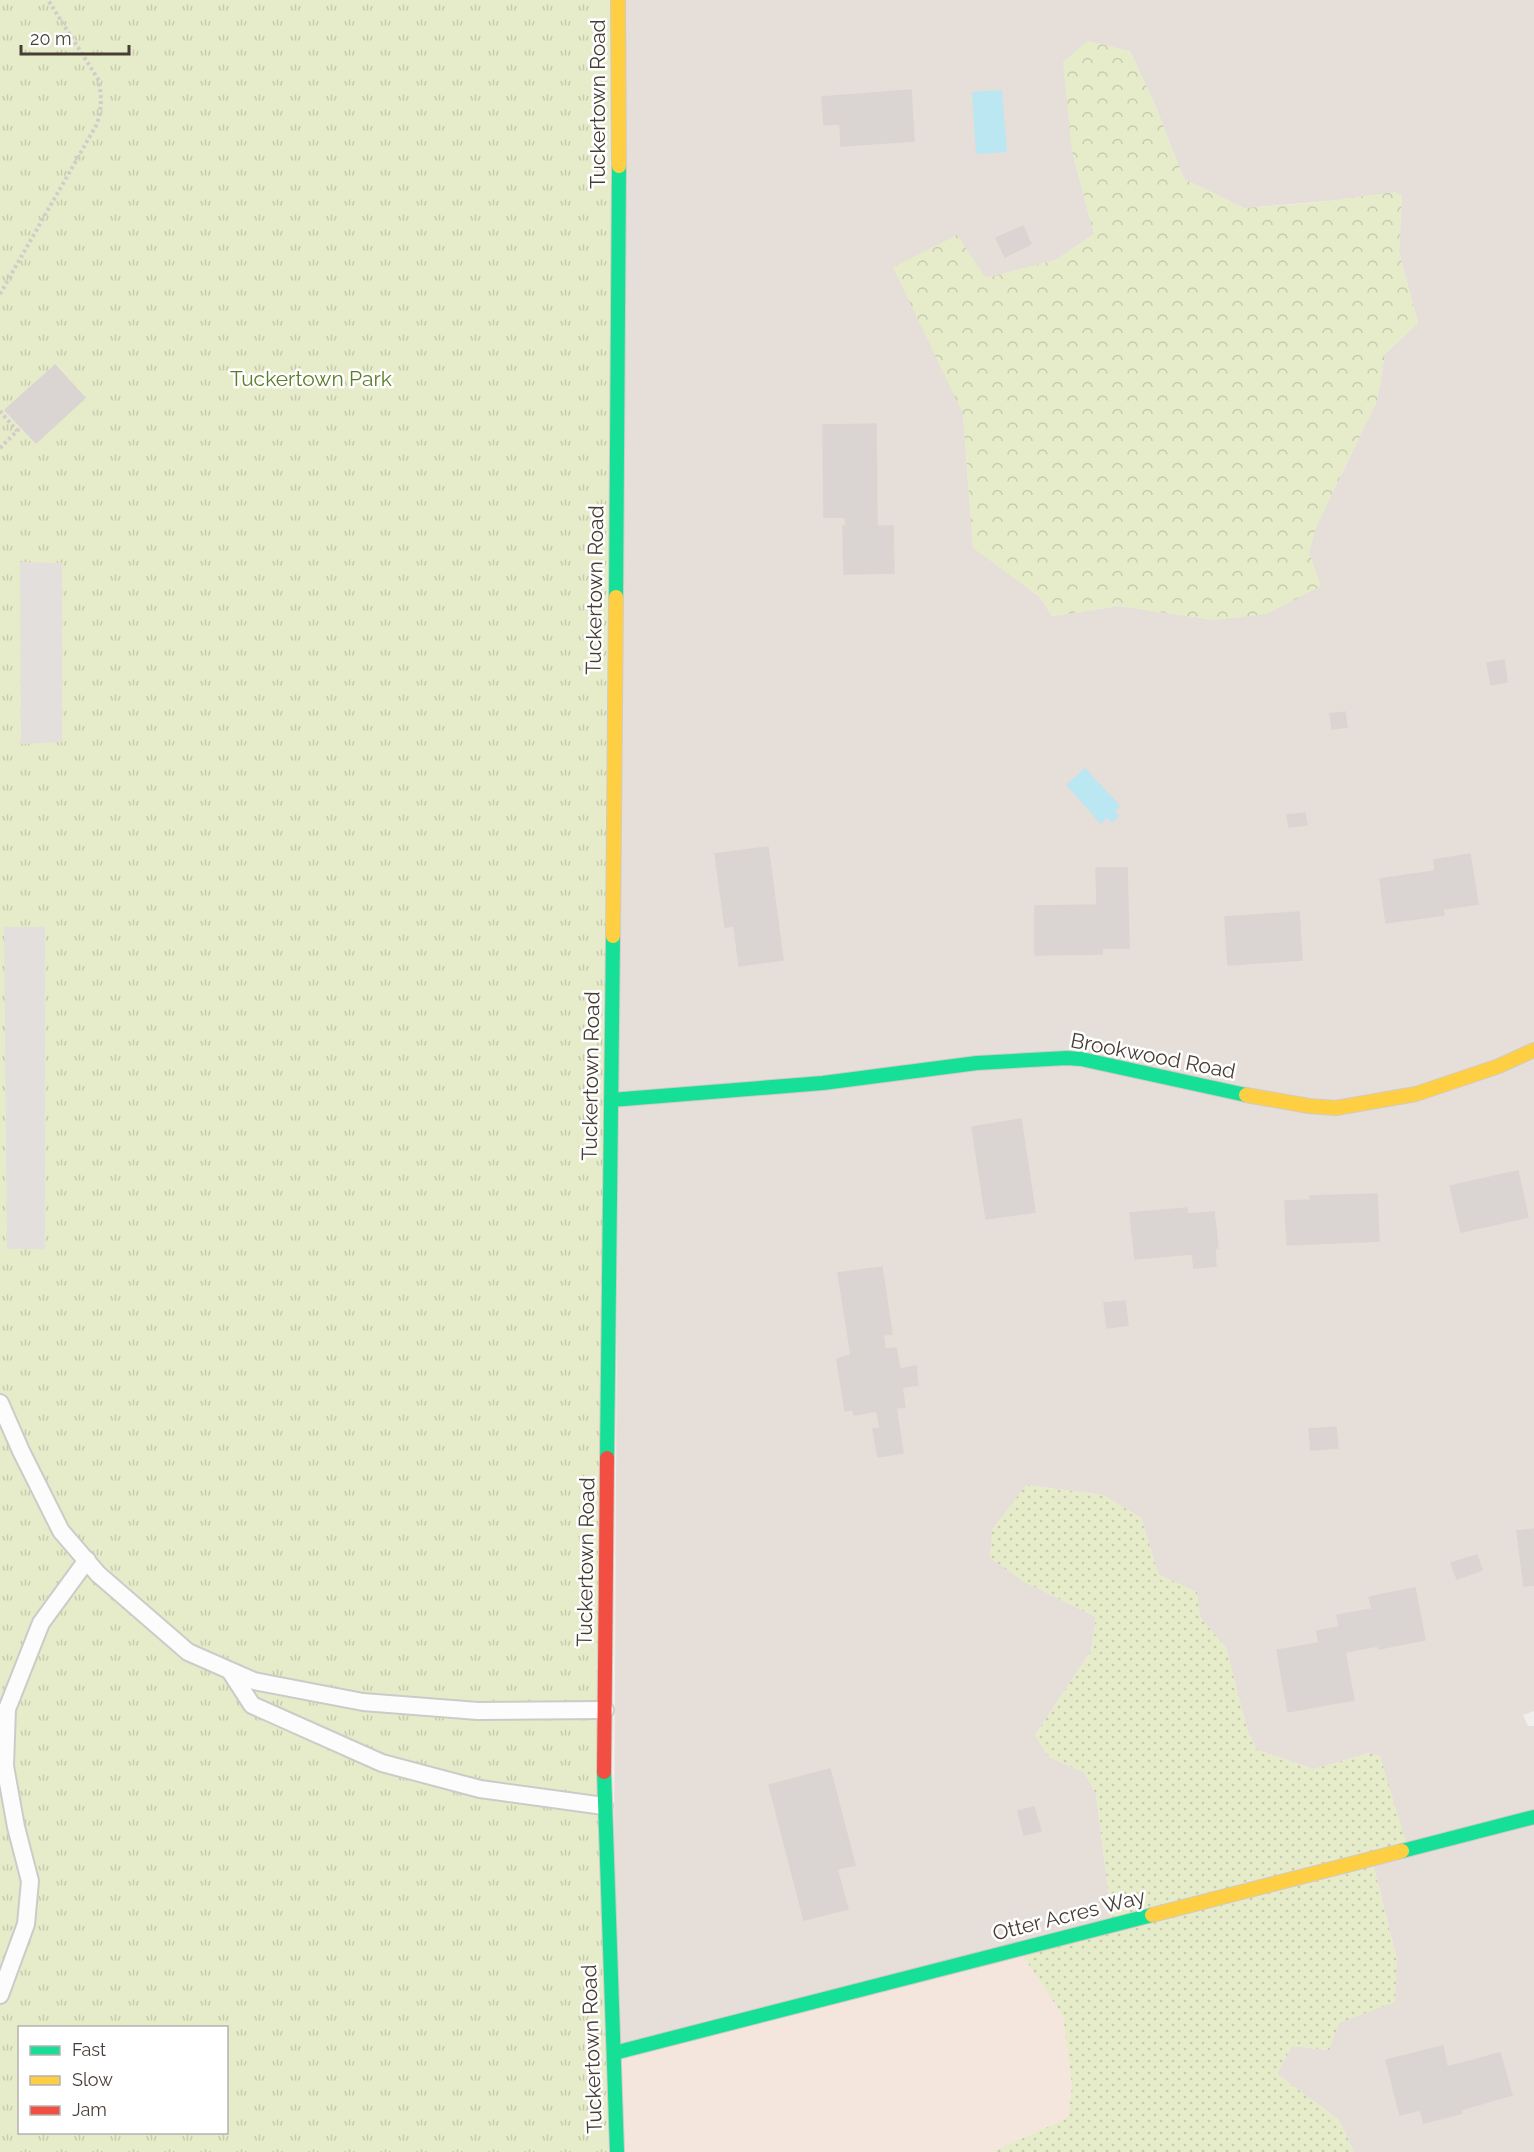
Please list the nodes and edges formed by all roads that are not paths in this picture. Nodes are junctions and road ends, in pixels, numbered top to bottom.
1 (618, 0) edge
2 (1534, 1050) edge
3 (611, 1100) junction
4 (0, 1402) edge
5 (87, 1560) junction
6 (230, 1671) junction
7 (605, 1710) junction
8 (604, 1806) junction
9 (1534, 1817) edge
10 (0, 1995) edge
11 (614, 2053) junction
12 (616, 2152) edge

1 - 3 street, Tuckertown Road
2 - 3 street, Brookwood Road
3 - 7 street, Tuckertown Road
4 - 5 lane
5 - 6 lane
5 - 10 lane
6 - 7 lane
6 - 8 lane
7 - 8 street, Tuckertown Road
8 - 11 street, Tuckertown Road
9 - 11 street, Otter Acres Way
11 - 12 street, Tuckertown Road

